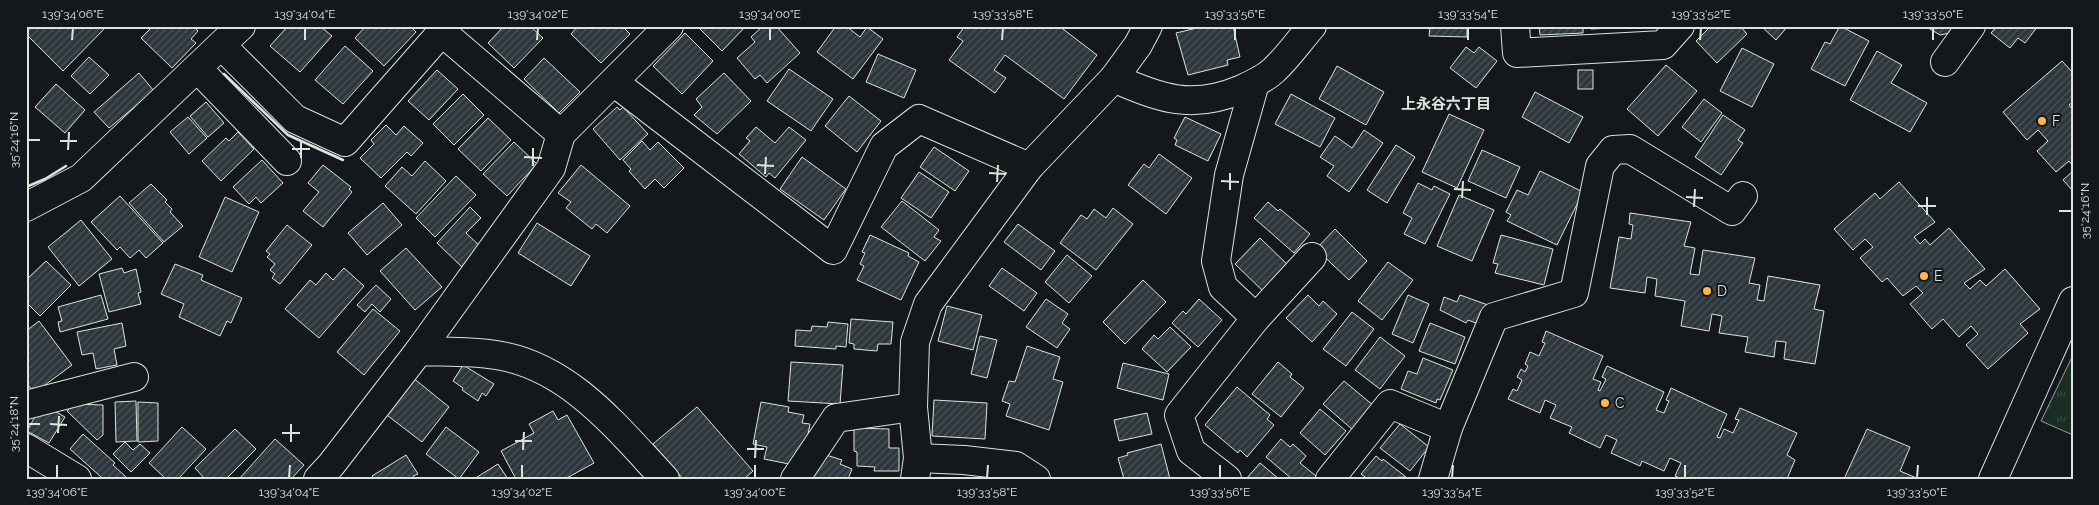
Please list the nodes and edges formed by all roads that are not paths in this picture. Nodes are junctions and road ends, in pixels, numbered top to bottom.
1 (241, 26) edge
2 (670, 26) edge
3 (1148, 26) edge
4 (1312, 26) edge
5 (1515, 26) edge
6 (1680, 26) edge
7 (1971, 26) edge
8 (444, 29) edge
9 (222, 46) junction
10 (1945, 62) dead end
11 (198, 69) junction
12 (1114, 78) junction
13 (615, 83) junction
14 (1255, 83) junction
15 (561, 134) junction
16 (287, 161) dead end
17 (1029, 167) junction
18 (1743, 196) dead end
19 (26, 207) edge
20 (1312, 257) dead end
21 (2073, 302) edge
22 (1256, 318) junction
23 (419, 351) junction
24 (134, 377) dead end
25 (26, 405) edge
26 (914, 407) junction
27 (1448, 428) junction
28 (26, 448) edge
29 (917, 468) edge
30 (77, 479) edge
31 (318, 479) edge
32 (665, 479) edge
33 (795, 479) edge
34 (1036, 479) edge
35 (1227, 479) edge
36 (1330, 479) edge
37 (1433, 479) edge
38 (1993, 479) edge

1 - 9 street
2 - 13 street
3 - 12 street
4 - 14 street
5 - 6 street
7 - 10 street
8 - 9 street
8 - 15 street
9 - 11 street
11 - 16 street
11 - 19 street
12 - 14 street
12 - 17 street
13 - 15 street
13 - 17 street
14 - 22 street
15 - 23 street
17 - 26 street
18 - 27 street
20 - 22 street
21 - 38 street
22 - 35 street
23 - 31 street
23 - 32 street
24 - 25 street
26 - 29 street
26 - 33 street
27 - 36 street
27 - 37 street
28 - 30 street
29 - 34 street

